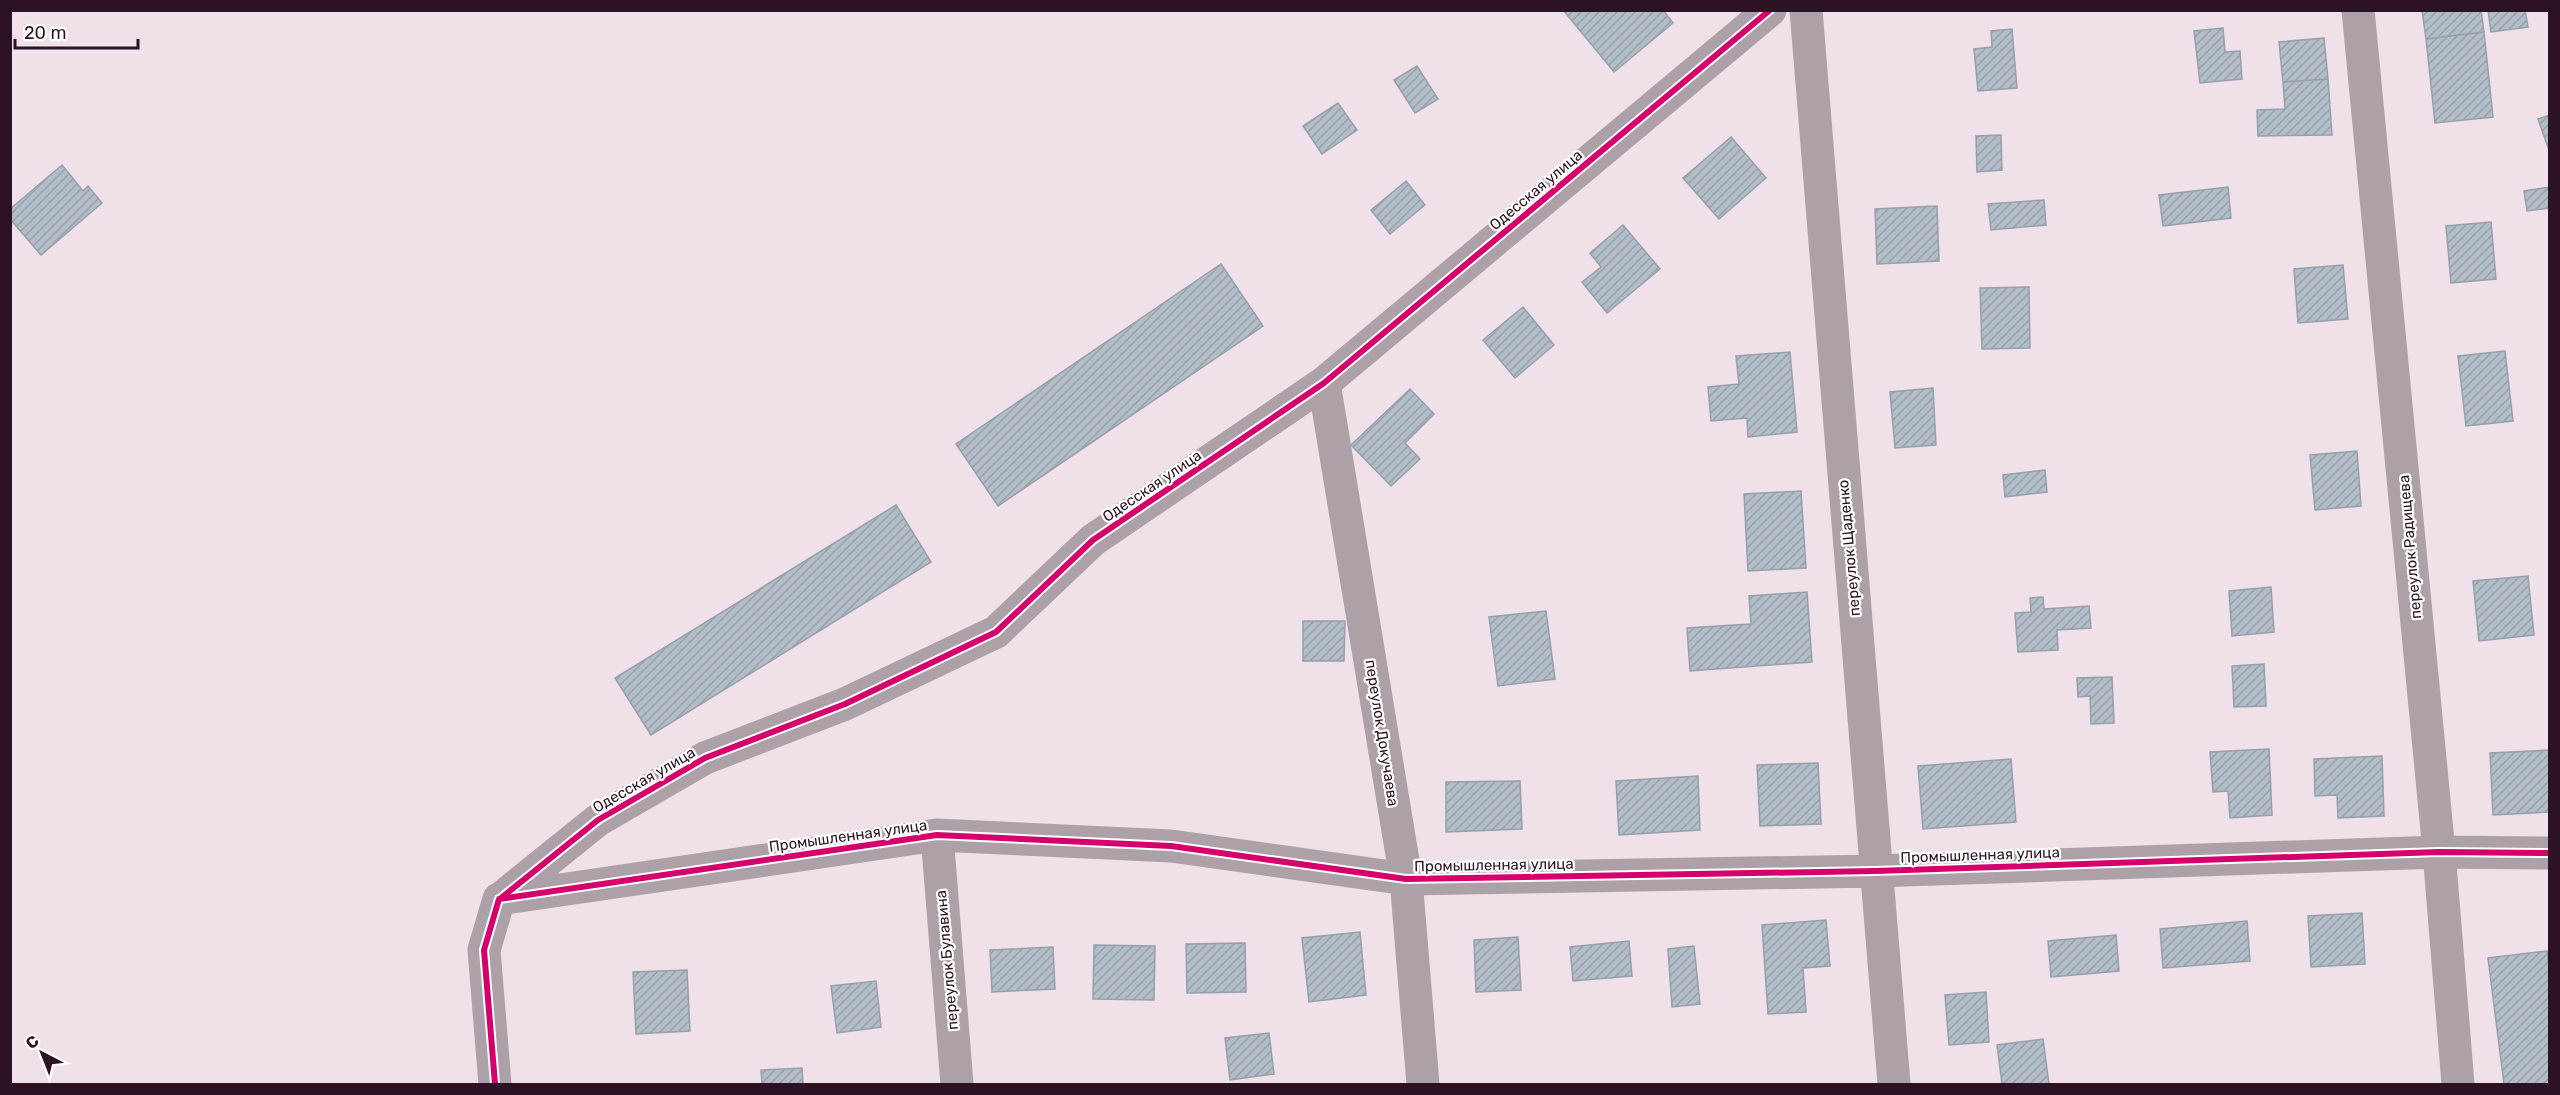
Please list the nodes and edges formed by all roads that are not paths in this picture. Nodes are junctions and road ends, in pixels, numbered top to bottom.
1 (1770, 10) edge
2 (1806, 10) edge
3 (2358, 10) edge
4 (1324, 383) junction
5 (937, 835) junction
6 (2439, 852) junction
7 (2550, 853) edge
8 (1875, 871) junction
9 (1406, 879) junction
10 (499, 899) junction
11 (495, 1084) edge
12 (957, 1084) edge
13 (1423, 1084) edge
14 (1893, 1084) edge
15 (2458, 1084) edge

1 - 4 street, Одесская улица
2 - 8 street, переулок Щаденко
3 - 6 street, переулок Радищева
4 - 9 street, переулок Докучаева
4 - 10 street, Одесская улица
5 - 9 street, Промышленная улица
5 - 10 street, Промышленная улица
5 - 12 street, переулок Булавина
6 - 7 street, Промышленная улица
6 - 8 street, Промышленная улица
6 - 15 street, переулок Радищева
8 - 9 street, Промышленная улица
8 - 14 street, переулок Щаденко
9 - 13 street, переулок Докучаева
10 - 11 street

